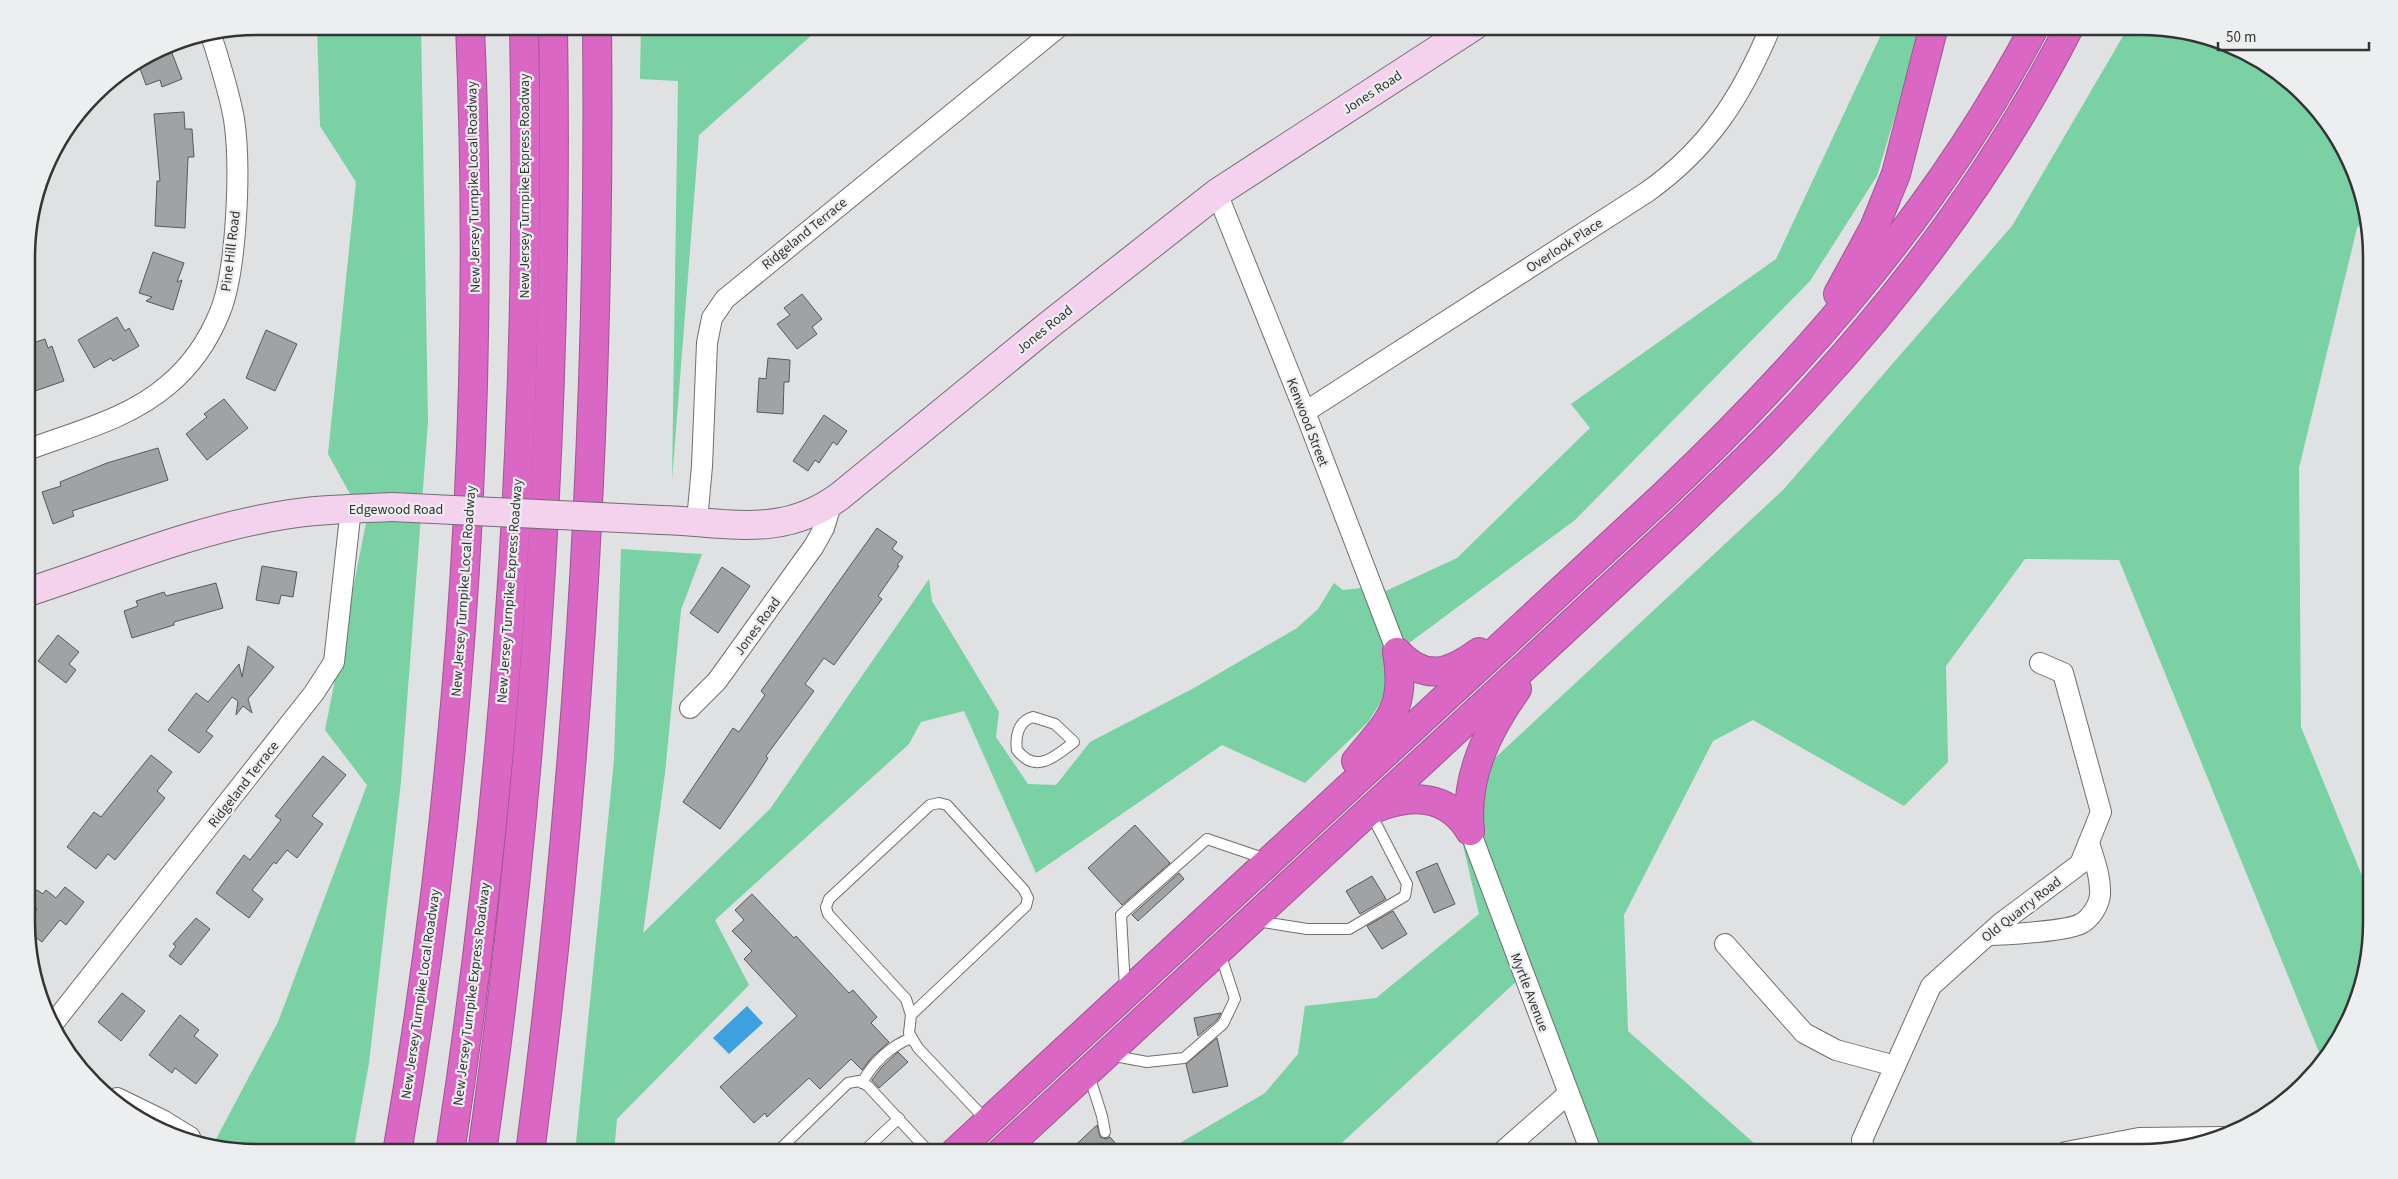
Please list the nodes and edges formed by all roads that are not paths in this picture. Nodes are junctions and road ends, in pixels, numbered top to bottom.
1 (470, 35) edge
2 (524, 35) edge
3 (553, 35) edge
4 (597, 35) edge
5 (1049, 35) edge
6 (1460, 35) edge
7 (1767, 35) edge
8 (1932, 35) edge
9 (2029, 35) edge
10 (2065, 35) edge
11 (2069, 35) edge
12 (212, 39) edge
13 (2049, 64) junction
14 (1217, 193) junction
15 (1793, 366) junction
16 (1305, 412) junction
17 (35, 447) edge
18 (832, 502) junction
19 (351, 508) junction
20 (697, 521) junction
21 (35, 589) edge
22 (1555, 596) junction
23 (1572, 623) junction
24 (1397, 652) junction
25 (2040, 663) dead end
26 (690, 708) dead end
27 (1074, 742) joint
28 (1370, 810) junction
29 (1470, 831) junction
30 (2089, 843) junction
31 (1277, 853) junction
32 (1251, 920) junction
33 (1988, 935) junction
34 (1724, 944) dead end
35 (1219, 950) junction
36 (1125, 994) junction
37 (911, 1015) junction
38 (57, 1018) edge
39 (912, 1038) junction
40 (1097, 1063) junction
41 (1895, 1066) junction
42 (862, 1083) junction
43 (1568, 1094) junction
44 (131, 1105) edge
45 (898, 1118) junction
46 (988, 1122) junction
47 (176, 1128) edge
48 (1104, 1132) dead end
49 (2194, 1137) edge
50 (399, 1144) edge
51 (451, 1144) edge
52 (483, 1144) edge
53 (531, 1144) edge
54 (785, 1144) edge
55 (871, 1144) edge
56 (922, 1144) edge
57 (964, 1144) edge
58 (1015, 1144) edge
59 (1511, 1144) edge
60 (1587, 1144) edge
61 (1863, 1144) edge
62 (2108, 1144) edge

1 - 50 highway, New Jersey Turnpike Local Roadway
2 - 51 highway, New Jersey Turnpike Express Roadway
3 - 52 highway, New Jersey Turnpike Express Roadway
4 - 53 highway
5 - 20 street, Ridgeland Terrace
6 - 14 street, Jones Road
7 - 16 street, Overlook Place
8 - 15 highway
9 - 15 highway
10 - 13 highway
11 - 13 highway
12 - 17 street, Pine Hill Road
13 - 23 highway
14 - 16 street, Kenwood Street
14 - 18 street, Jones Road
15 - 22 highway
16 - 24 street, Kenwood Street
18 - 20 street, Edgewood Road
18 - 26 street, Jones Road
19 - 20 street, Edgewood Road, bridge
19 - 21 street, Edgewood Road
19 - 38 street, Ridgeland Terrace
22 - 24 highway
22 - 31 highway
23 - 28 highway
23 - 29 highway
24 - 31 highway
25 - 30 street, Old Quarry Road
27 - 27 lane
28 - 29 highway
28 - 32 highway
28 - 32 lane
29 - 43 street, Myrtle Avenue
30 - 33 street, Old Quarry Road
30 - 33 street
31 - 36 highway
31 - 36 lane
32 - 35 highway
33 - 41 street, Old Quarry Road
34 - 41 street
35 - 40 highway
35 - 40 lane
36 - 46 highway
37 - 37 lane
37 - 39 lane
39 - 42 lane
39 - 46 lane
40 - 48 lane
40 - 58 highway
41 - 61 street, Old Quarry Road
42 - 45 lane
42 - 54 lane
43 - 59 street
43 - 60 street, Myrtle Avenue
44 - 47 street
45 - 55 lane
45 - 56 lane
46 - 57 highway
49 - 62 street

